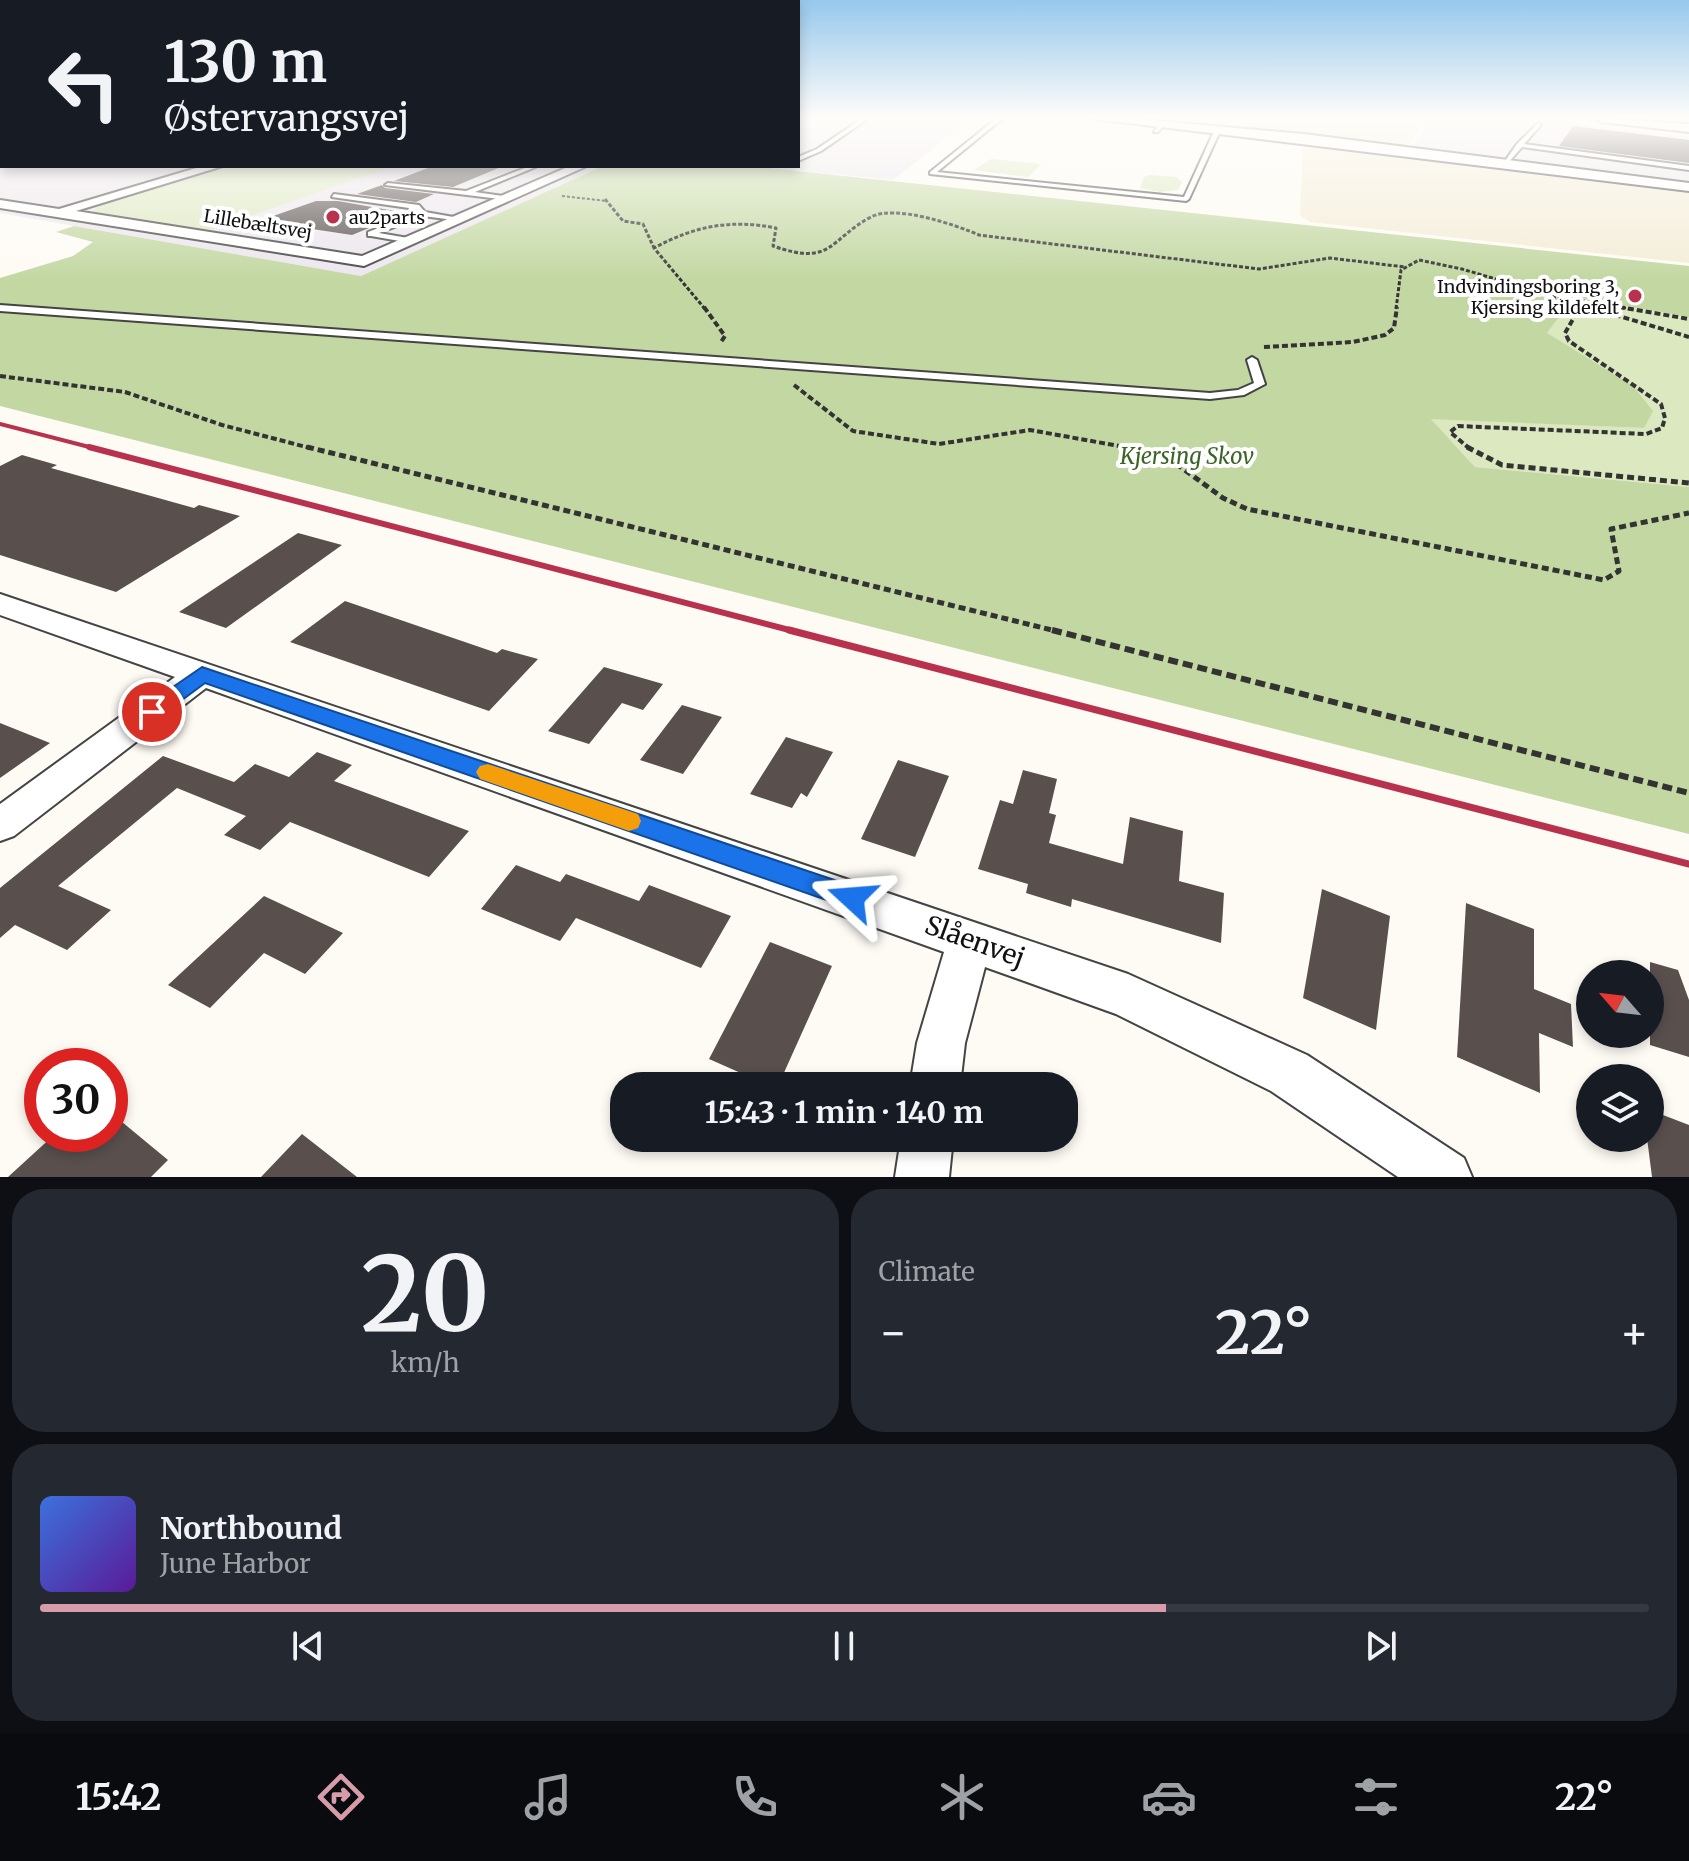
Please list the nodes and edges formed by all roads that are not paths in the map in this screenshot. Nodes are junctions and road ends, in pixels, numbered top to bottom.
1 (193, 173) edge
2 (516, 173) edge
3 (554, 173) edge
4 (932, 173) edge
5 (1198, 173) edge
6 (1581, 173) edge
7 (562, 174) joint
8 (388, 185) dead end
9 (1689, 187) edge
10 (467, 193) junction
11 (334, 196) dead end
12 (513, 196) junction
13 (0, 204) edge
14 (55, 213) junction
15 (422, 214) junction
16 (461, 219) junction
17 (411, 241) junction
18 (0, 308) edge
19 (1252, 360) road end
20 (0, 604) edge
21 (202, 674) junction
22 (0, 825) edge
23 (970, 938) junction
24 (937, 1072) edge
25 (925, 1152) edge
26 (922, 1177) edge
27 (1445, 1177) edge

1 - 14 street, Lillebæltsvej
2 - 10 lane
3 - 7 lane
4 - 5 lane
6 - 9 street
7 - 12 street, Lillebæltsvej
8 - 10 lane
10 - 12 lane
11 - 15 lane
12 - 16 street, Lillebæltsvej
13 - 14 street, Lillebæltsvej
14 - 17 street, Lillebæltsvej
15 - 16 lane
15 - 17 lane
16 - 17 street, Lillebæltsvej
18 - 19 lane
20 - 21 street, Slåenvej
21 - 22 street
21 - 23 street, Slåenvej
23 - 24 street
23 - 27 street, Slåenvej
25 - 26 street

